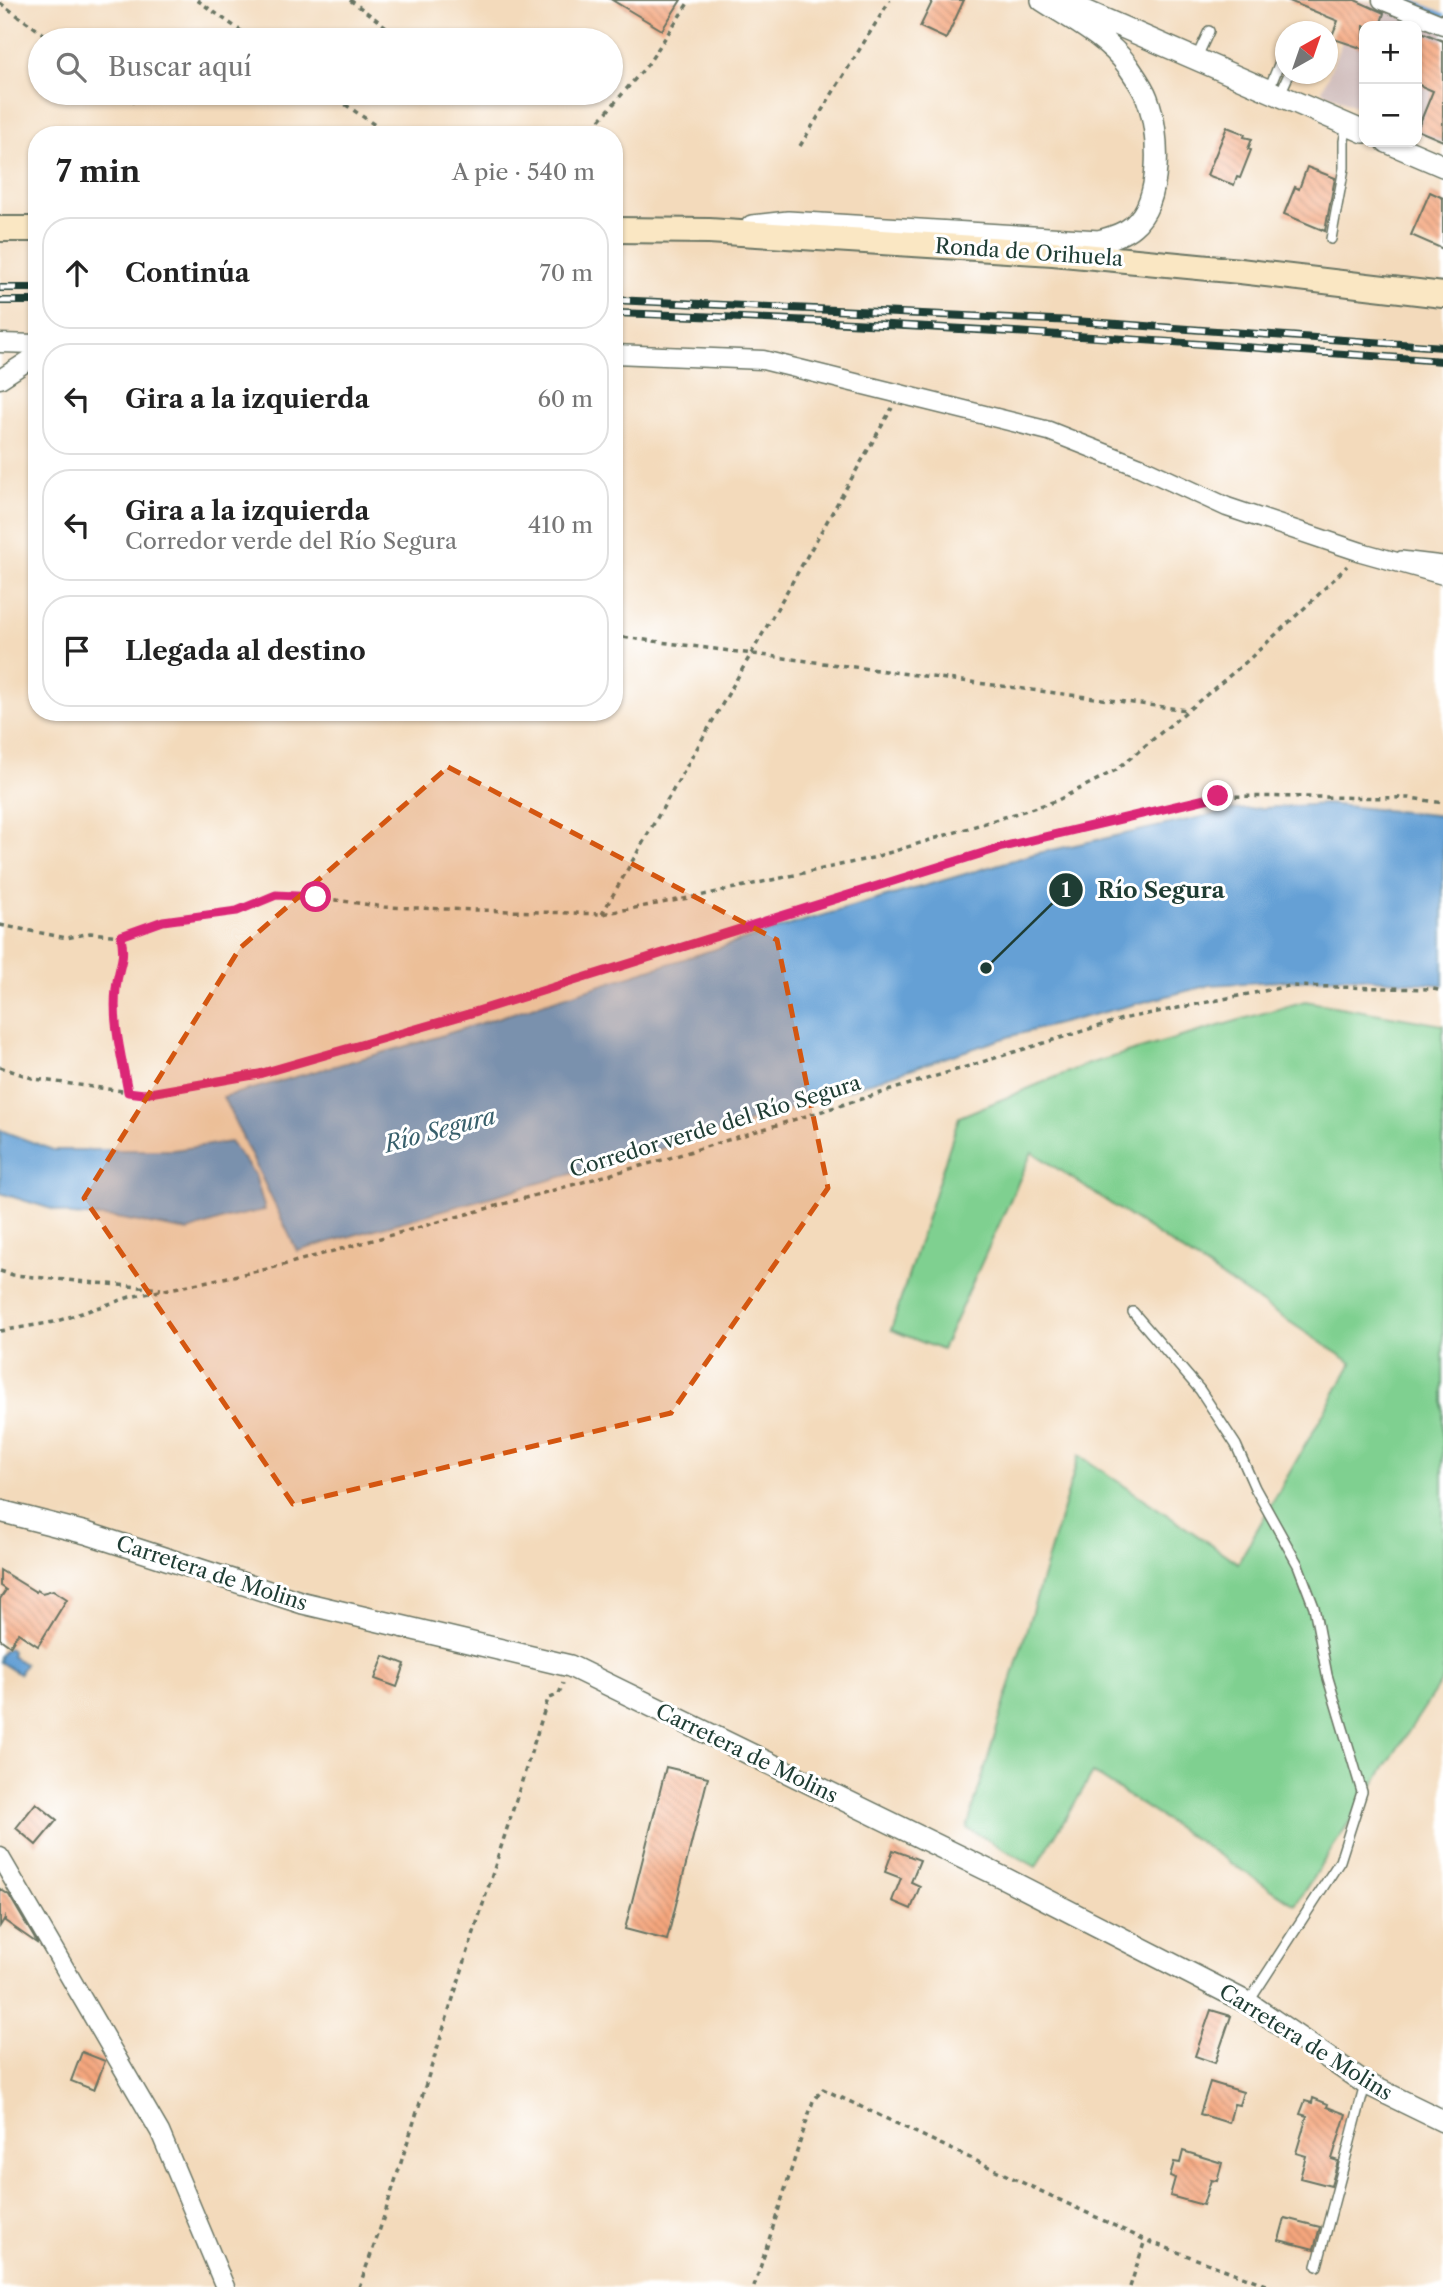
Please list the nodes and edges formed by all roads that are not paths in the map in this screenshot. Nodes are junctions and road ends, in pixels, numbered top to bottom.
1 (1042, 0) edge
2 (1060, 0) edge
3 (1382, 0) edge
4 (1443, 25) edge
5 (1209, 31) dead end
6 (1196, 59) junction
7 (1276, 84) edge
8 (1281, 84) edge
9 (1274, 93) junction
10 (1355, 129) edge
11 (1399, 147) edge
12 (1443, 166) edge
13 (0, 229) edge
14 (28, 229) edge
15 (623, 230) edge
16 (709, 231) junction
17 (1331, 239) dead end
18 (1443, 295) edge
19 (0, 343) edge
20 (28, 344) edge
21 (623, 354) edge
22 (28, 361) edge
23 (0, 379) edge
24 (1361, 552) junction
25 (1443, 561) edge
26 (1443, 575) edge
27 (1133, 1311) dead end
28 (0, 1511) edge
29 (3, 1870) edge
30 (1248, 2003) junction
31 (1365, 2083) junction
32 (1443, 2121) edge
33 (1317, 2266) dead end
34 (225, 2287) edge

1 - 16 street
2 - 6 street
3 - 4 street
5 - 6 lane
6 - 9 street
7 - 9 lane
8 - 9 lane
9 - 10 street
10 - 17 lane
11 - 12 street
13 - 14 main road
15 - 16 main road, Ronda de Orihuela
16 - 18 main road, Ronda de Orihuela
19 - 20 street
21 - 24 street
22 - 23 street
24 - 25 lane
24 - 26 street
27 - 30 lane
28 - 30 street, Carretera de Molins
29 - 34 street
30 - 31 street, Carretera de Molins
31 - 32 street, Carretera de Molins
31 - 33 lane

